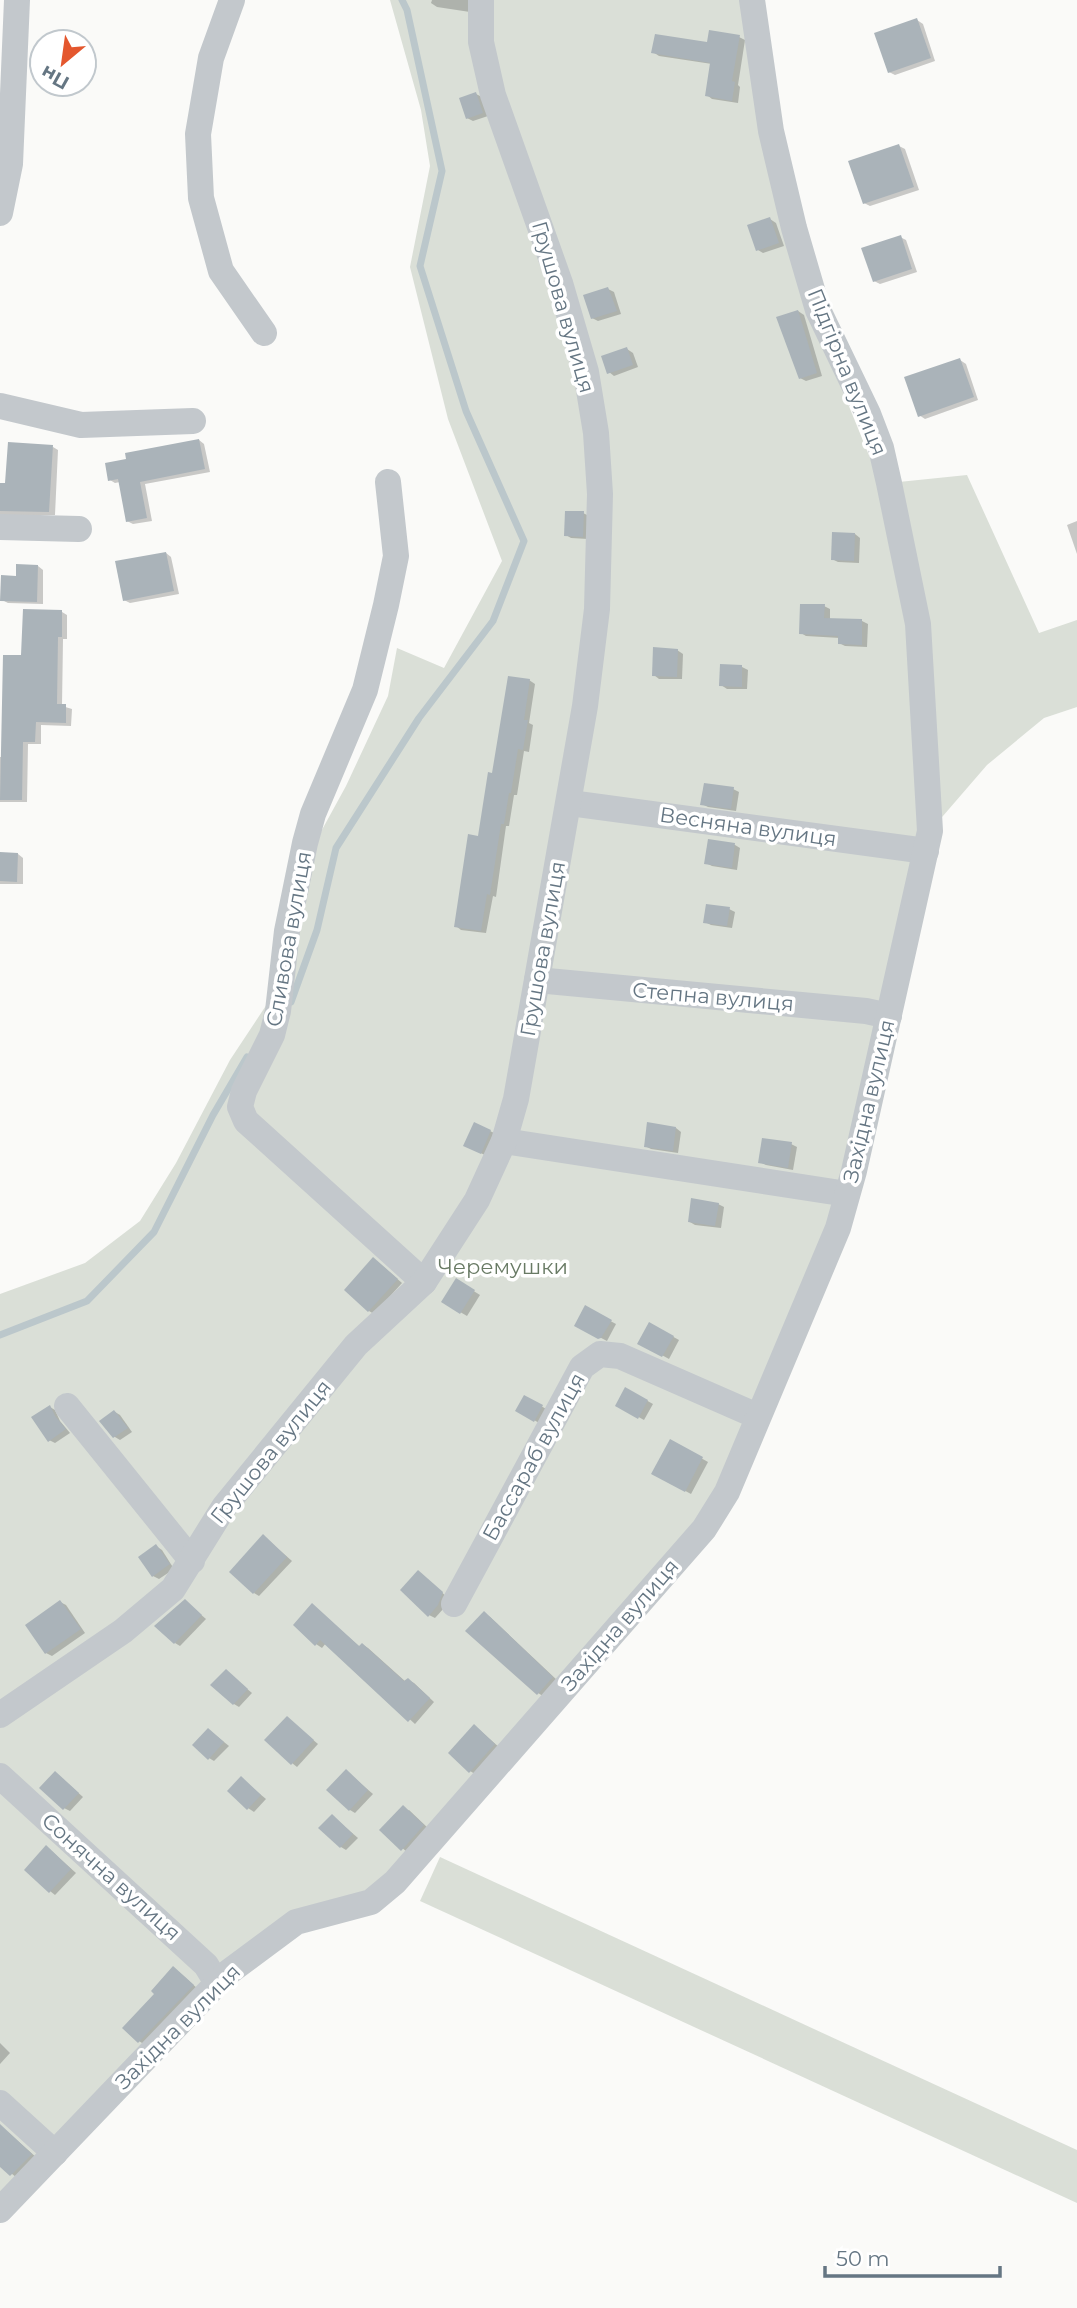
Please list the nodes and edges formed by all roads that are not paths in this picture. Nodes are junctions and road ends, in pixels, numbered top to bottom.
1 (17, 0) edge
2 (232, 0) edge
3 (481, 0) edge
4 (752, 0) edge
5 (0, 213) edge
6 (264, 333) dead end
7 (0, 406) edge
8 (193, 421) dead end
9 (388, 482) dead end
10 (0, 527) edge
11 (79, 529) dead end
12 (570, 803) junction
13 (928, 841) junction
14 (537, 980) junction
15 (888, 1016) junction
16 (505, 1141) junction
17 (847, 1194) junction
18 (424, 1282) junction
19 (67, 1406) dead end
20 (757, 1416) junction
21 (192, 1561) junction
22 (454, 1604) dead end
23 (0, 1715) edge
24 (0, 1776) edge
25 (217, 1983) junction
26 (0, 2103) edge
27 (55, 2153) junction
28 (0, 2210) edge

1 - 5 street
2 - 6 street
3 - 12 street, Грушова вулиця
4 - 13 street, Підгірна вулиця
7 - 8 street
9 - 18 street, Сливова вулиця
10 - 11 street
12 - 13 street, Весняна вулиця
12 - 14 street, Грушова вулиця
13 - 15 street, Західна вулиця
14 - 15 street, Степна вулиця
14 - 16 street, Грушова вулиця
15 - 17 street, Західна вулиця
16 - 17 street
16 - 18 street, Грушова вулиця
17 - 20 street, Західна вулиця
18 - 21 street, Грушова вулиця
19 - 21 street
20 - 22 street, Бассараб вулиця
20 - 25 street, Західна вулиця
21 - 23 street, Грушова вулиця
24 - 25 street, Сонячна вулиця
25 - 27 street, Західна вулиця
26 - 27 street
27 - 28 street, Західна вулиця

